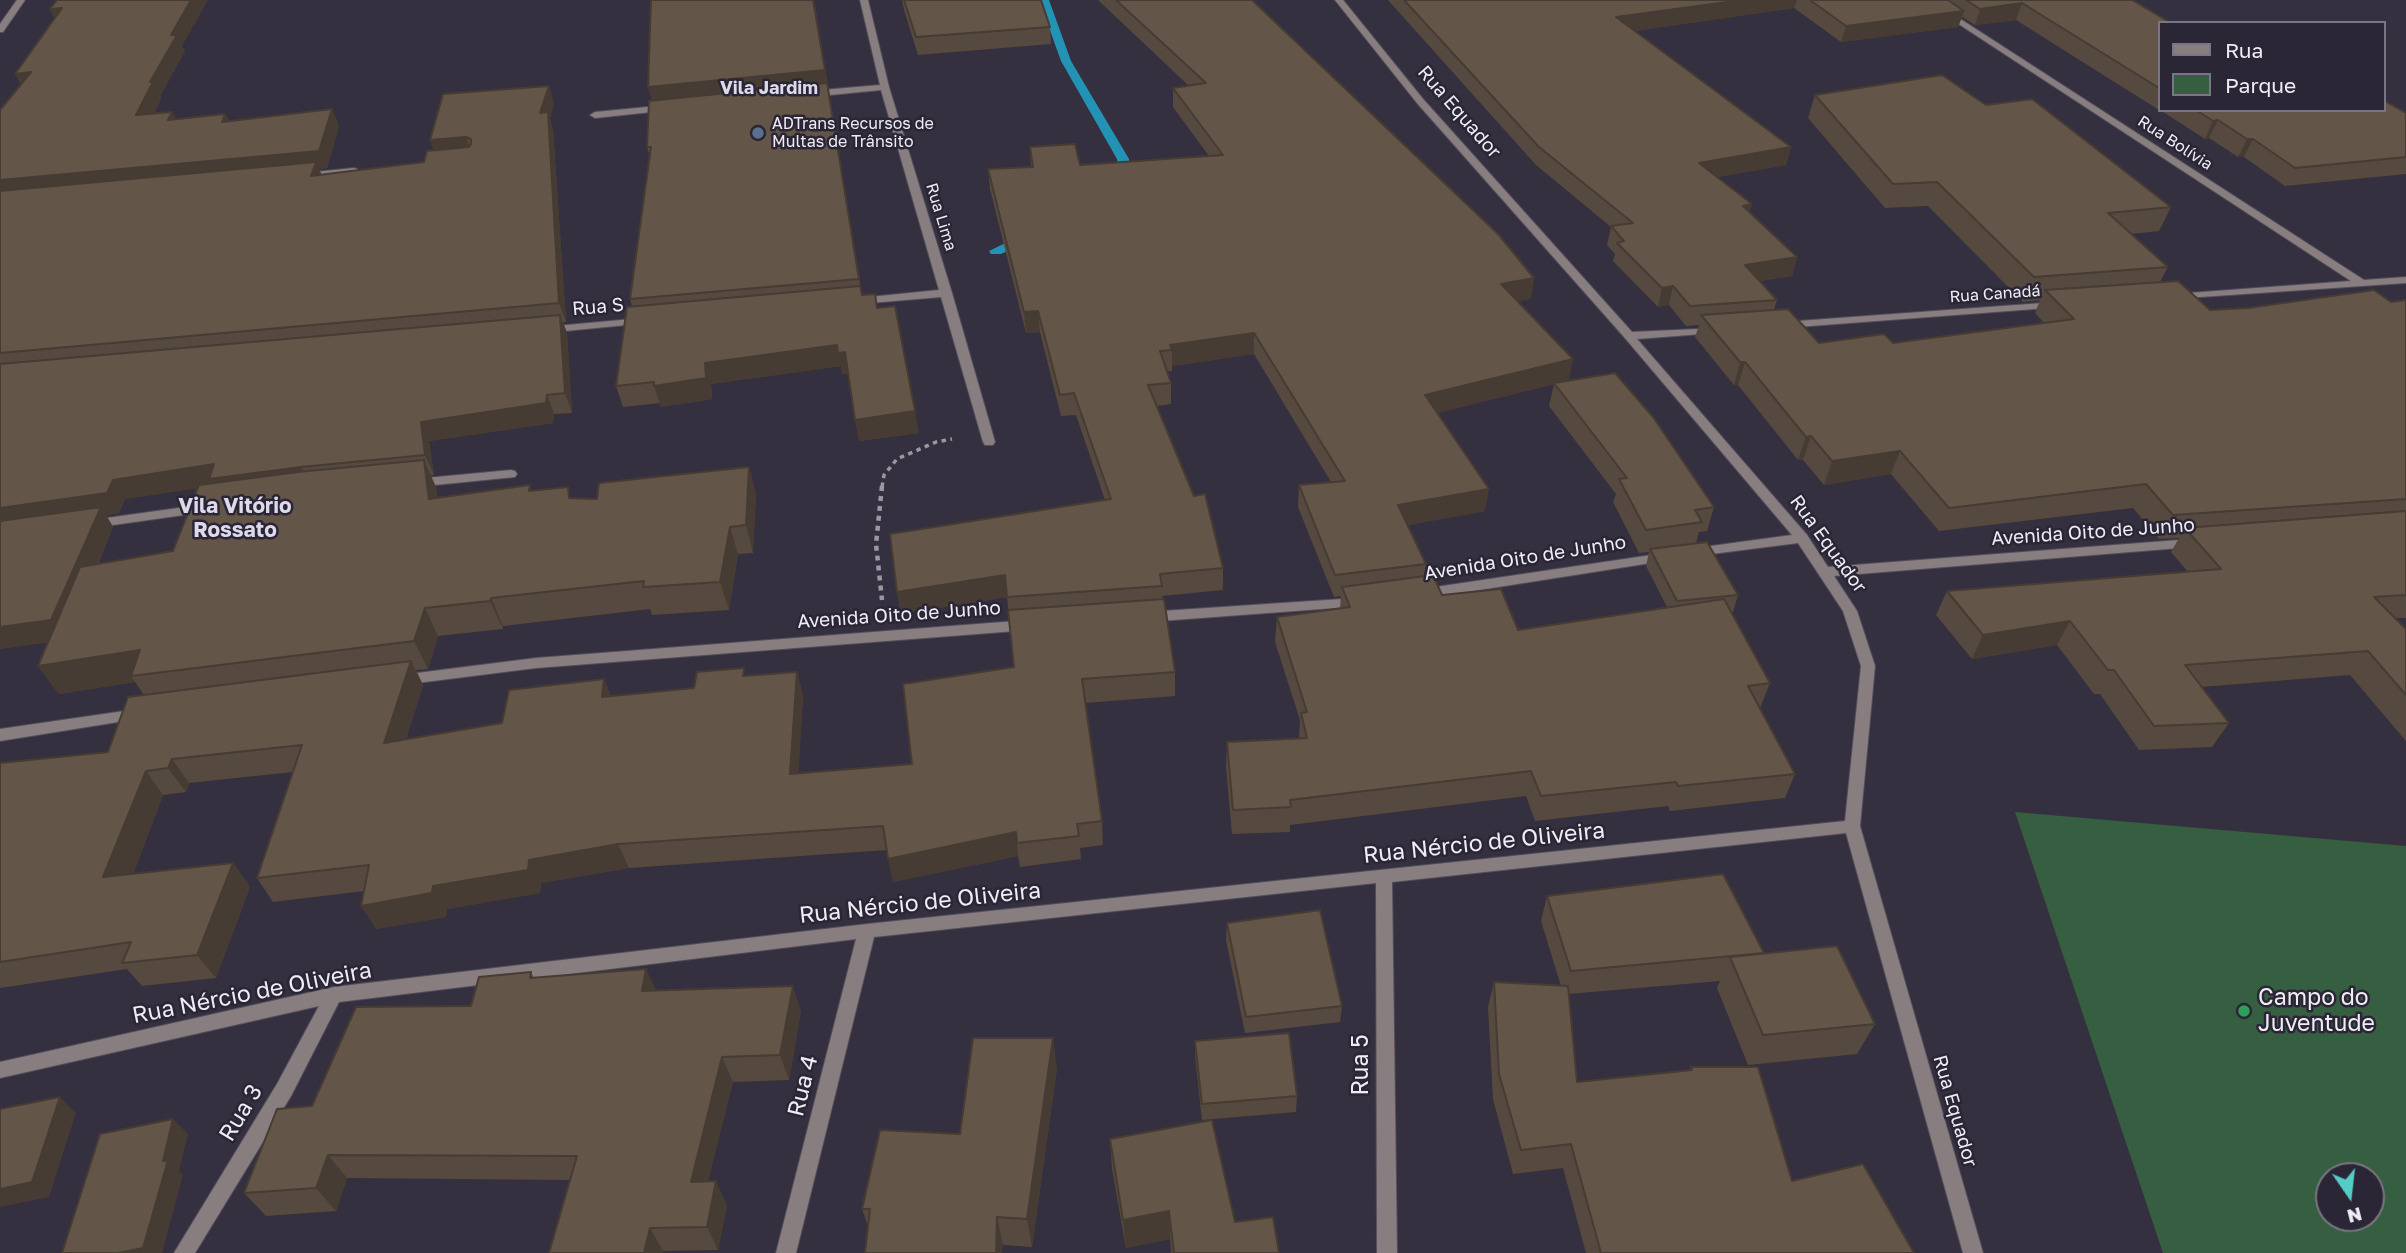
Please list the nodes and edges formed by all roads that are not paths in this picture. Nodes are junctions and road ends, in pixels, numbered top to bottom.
1 (21, 0) edge
2 (864, 0) edge
3 (1339, 0) edge
4 (1926, 0) edge
5 (0, 30) edge
6 (885, 87) junction
7 (802, 95) edge
8 (678, 107) edge
9 (595, 116) dead end
10 (361, 171) edge
11 (292, 177) edge
12 (2406, 279) edge
13 (2362, 283) junction
14 (947, 293) junction
15 (2168, 297) edge
16 (2384, 298) edge
17 (850, 302) edge
18 (2071, 304) edge
19 (655, 320) edge
20 (1767, 326) edge
21 (1726, 329) edge
22 (529, 331) edge
23 (1629, 336) junction
24 (988, 438) road end
25 (511, 474) dead end
26 (405, 484) edge
27 (217, 506) edge
28 (83, 526) edge
29 (1802, 538) junction
30 (2212, 542) edge
31 (1824, 572) junction
32 (1409, 596) edge
33 (1368, 602) edge
34 (1133, 618) edge
35 (1049, 624) edge
36 (384, 682) edge
37 (150, 712) edge
38 (0, 735) edge
39 (1852, 826) junction
40 (1384, 877) junction
41 (867, 931) junction
42 (334, 995) junction
43 (0, 1070) edge
44 (184, 1253) edge
45 (786, 1253) edge
46 (1387, 1253) edge
47 (1973, 1253) edge

1 - 5 street
2 - 6 street, Rua Lima
3 - 23 street, Rua Equador
4 - 13 street, Rua Bolívia
6 - 7 street
6 - 14 street, Rua Lima
8 - 9 street
10 - 11 street
12 - 13 street
13 - 15 street
13 - 16 street, Rua Bolívia
14 - 17 street
14 - 24 street, Rua Lima
18 - 20 street, Rua Canadá
19 - 22 street, Rua S
21 - 23 street
23 - 29 street, Rua Equador
25 - 26 street
27 - 28 street
29 - 31 street, Rua Equador
29 - 32 street, Avenida Oito de Junho
30 - 31 street, Avenida Oito de Junho
31 - 39 street, Rua Equador
33 - 34 street
35 - 36 street, Avenida Oito de Junho
37 - 38 street
39 - 40 street, Rua Nércio de Oliveira
39 - 47 street, Rua Equador
40 - 41 street, Rua Nércio de Oliveira
40 - 46 street, Rua 5
41 - 42 street, Rua Nércio de Oliveira
41 - 45 street, Rua 4
42 - 43 street, Rua Nércio de Oliveira
42 - 44 street, Rua 3

